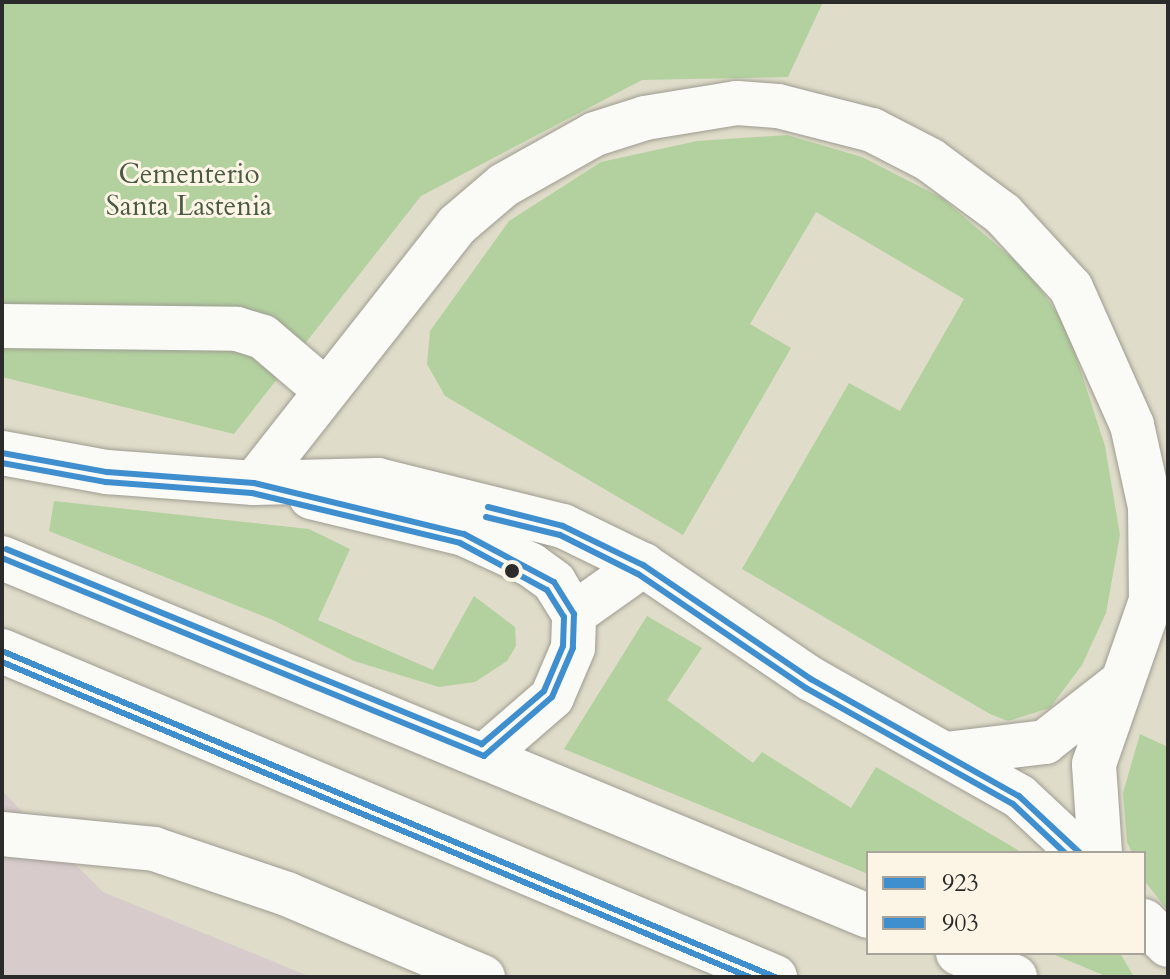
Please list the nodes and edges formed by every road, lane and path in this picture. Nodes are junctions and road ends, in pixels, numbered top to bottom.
1 (2, 326) edge
2 (325, 390) junction
3 (2, 453) edge
4 (254, 483) junction
5 (2, 558) edge
6 (643, 565) junction
7 (1160, 590) edge
8 (574, 614) junction
9 (2, 651) edge
10 (1118, 685) junction
11 (945, 755) junction
12 (484, 756) junction
13 (2, 834) edge
14 (1078, 851) edge
15 (1100, 851) edge
16 (866, 915) edge
17 (1146, 923) edge
18 (1168, 945) edge
19 (963, 955) edge
20 (483, 977) edge
21 (775, 977) edge
22 (1015, 977) edge

1 - 2 street
2 - 4 street
2 - 7 street
3 - 4 street
4 - 6 street
4 - 8 street
5 - 12 street
6 - 8 street
6 - 11 street
7 - 10 street
8 - 12 street
9 - 21 street
10 - 11 street
10 - 15 street
11 - 14 street
12 - 16 street
13 - 20 street
17 - 18 street
19 - 22 street

